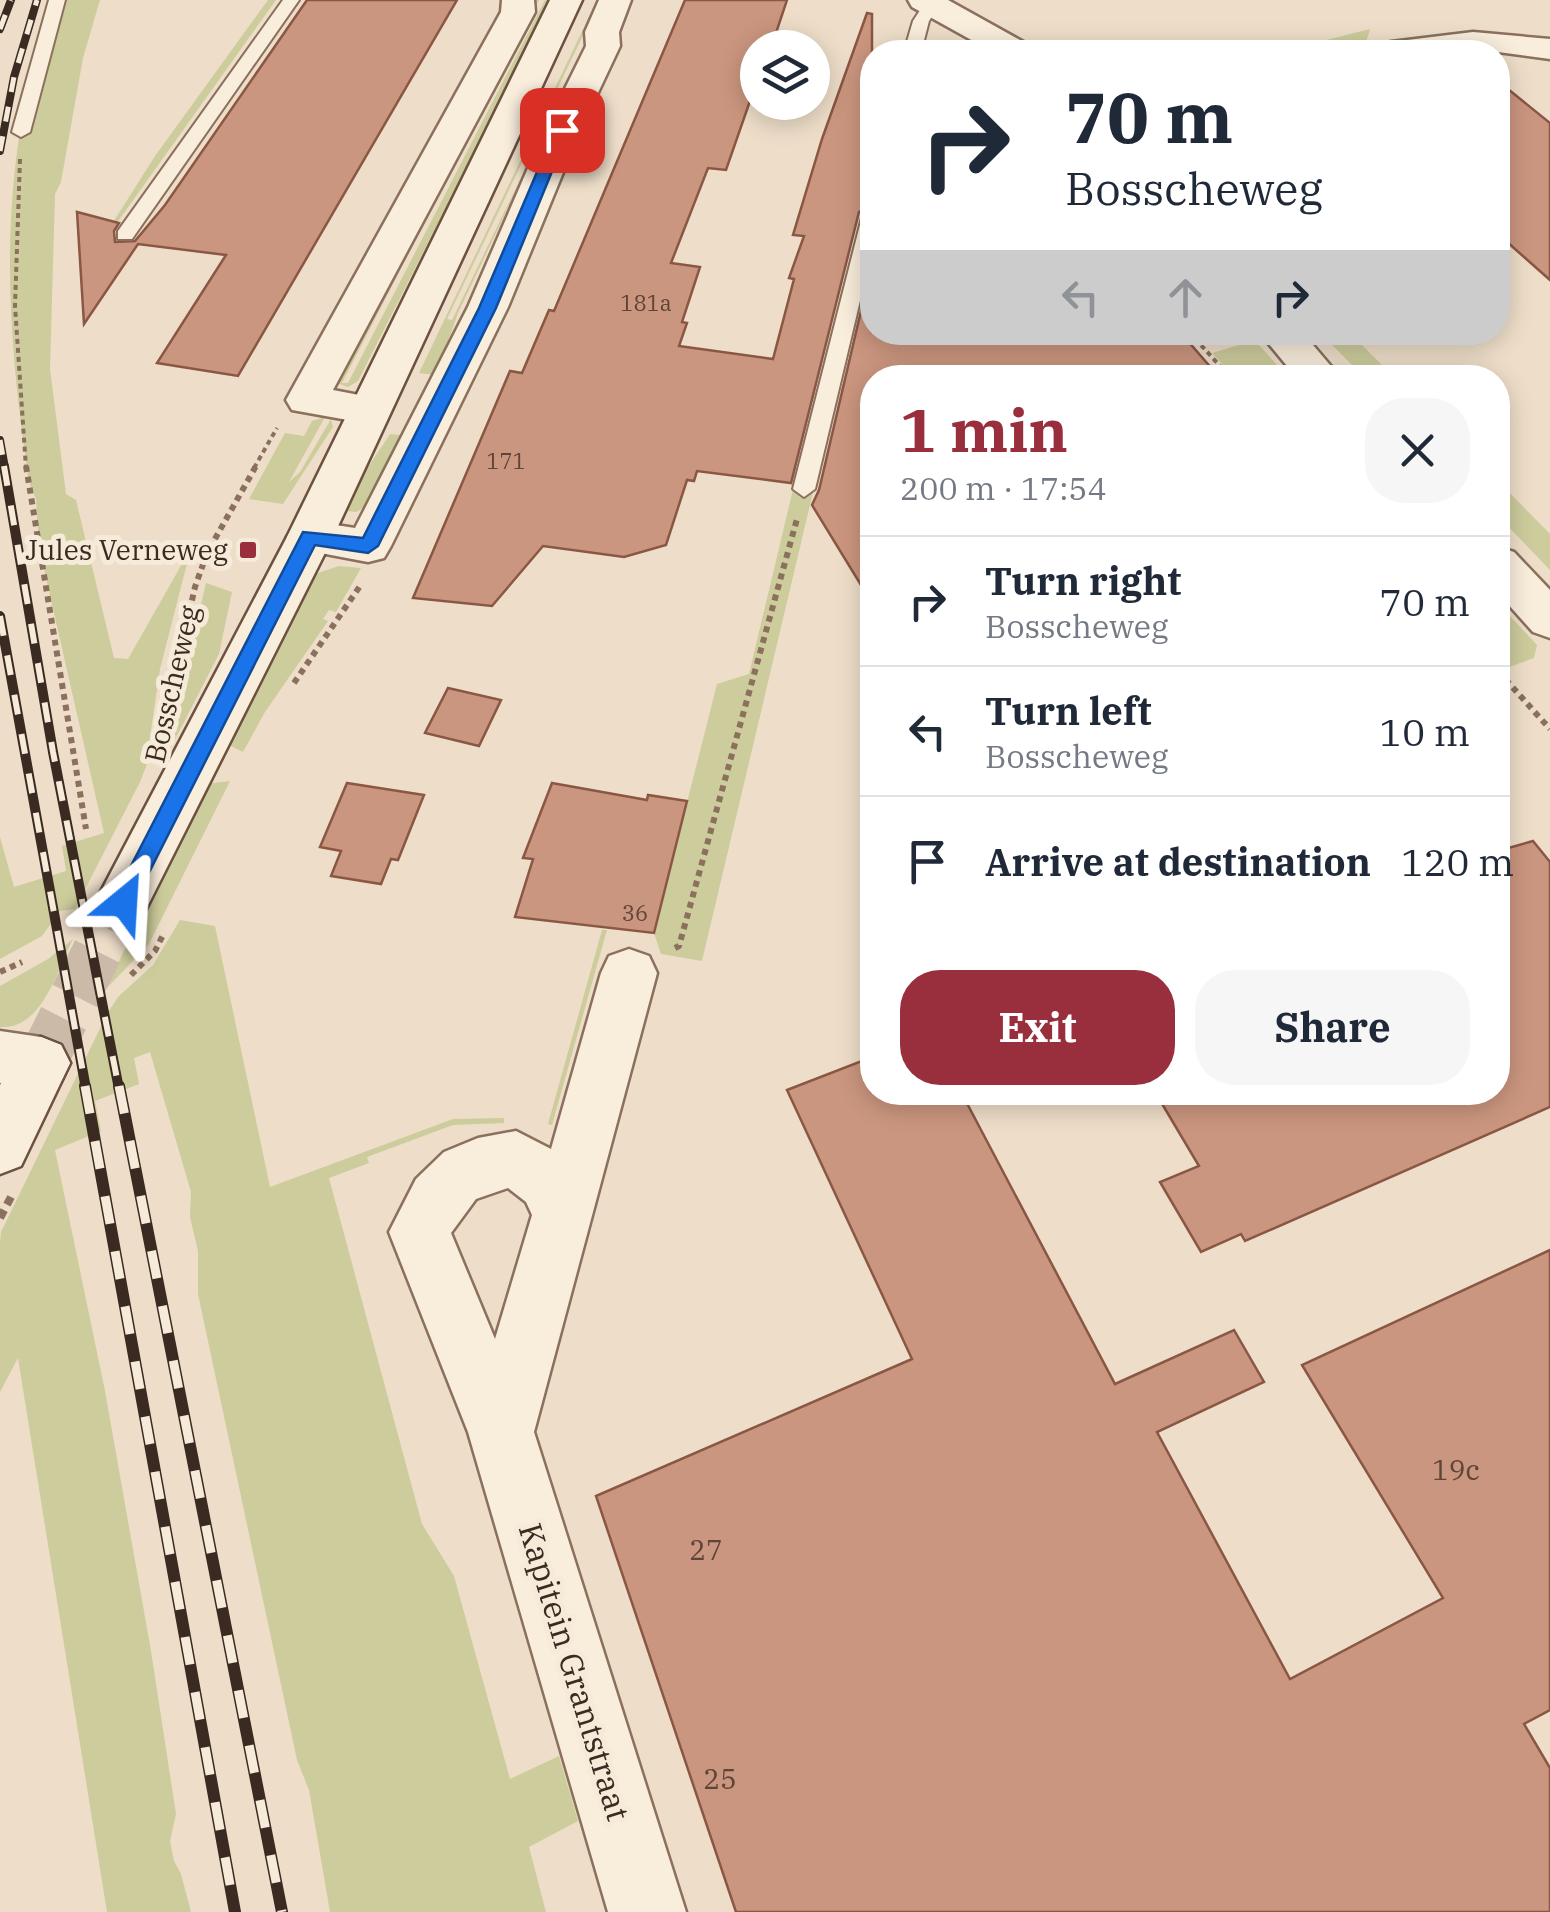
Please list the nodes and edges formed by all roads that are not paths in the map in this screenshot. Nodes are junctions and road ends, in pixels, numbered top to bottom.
1 (57, 0) edge
2 (291, 0) edge
3 (518, 0) edge
4 (566, 0) edge
5 (616, 0) edge
6 (928, 2) edge
7 (915, 40) edge
8 (995, 40) edge
9 (1510, 45) edge
10 (1550, 49) edge
11 (20, 132) road end
12 (124, 235) dead end
13 (860, 262) edge
14 (1291, 345) edge
15 (1310, 365) edge
16 (370, 410) junction
17 (804, 489) road end
18 (310, 537) junction
19 (1510, 577) edge
20 (1550, 620) edge
21 (124, 902) tunnel mouth
22 (629, 973) road end
23 (20, 1060) tunnel mouth
24 (0, 1146) edge
25 (562, 1212) junction
26 (501, 1432) junction
27 (647, 1912) edge

1 - 11 lane
2 - 12 lane
3 - 16 street
4 - 16 street, Bosscheweg
5 - 18 street
6 - 7 lane
6 - 8 street
9 - 10 street
13 - 17 lane
14 - 15 street
16 - 18 street, Bosscheweg
18 - 21 street, Bosscheweg
19 - 20 street
22 - 25 street
23 - 24 street
25 - 26 street
25 - 26 street, Kapitein Grantstraat
26 - 27 street, Kapitein Grantstraat

